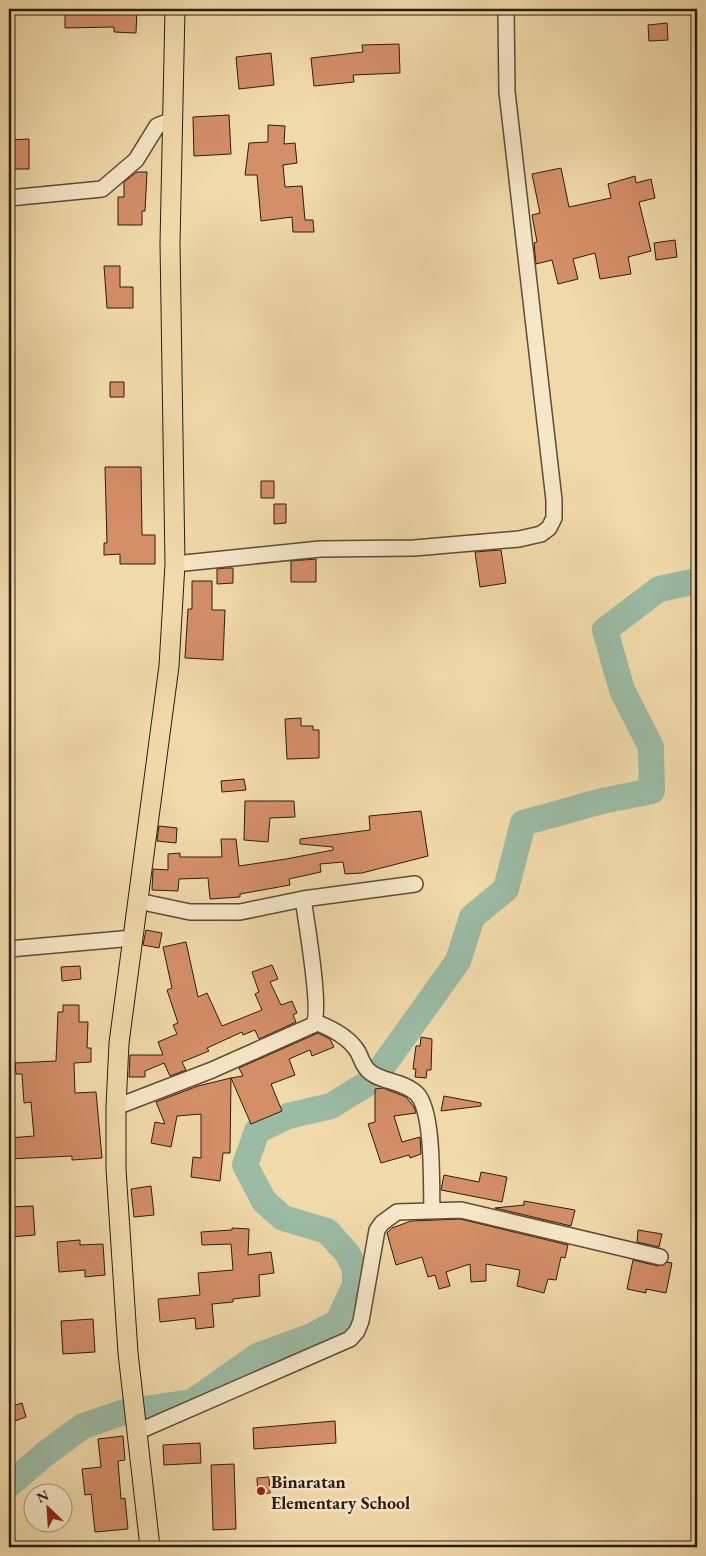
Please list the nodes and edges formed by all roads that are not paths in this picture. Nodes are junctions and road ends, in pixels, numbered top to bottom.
1 (175, 9) edge
2 (506, 9) edge
3 (172, 120) junction
4 (9, 198) edge
5 (175, 564) junction
6 (415, 884) dead end
7 (304, 899) junction
8 (138, 902) junction
9 (132, 938) junction
10 (9, 949) edge
11 (315, 1022) junction
12 (116, 1107) junction
13 (432, 1210) junction
14 (660, 1257) dead end
15 (135, 1416) junction
16 (150, 1547) edge

1 - 3 main road
2 - 5 street
3 - 4 street
3 - 5 main road
5 - 8 main road
6 - 7 street
7 - 8 street
7 - 11 street
8 - 9 main road
9 - 10 street
9 - 12 main road
11 - 12 street
11 - 13 street
12 - 15 main road
13 - 14 street
13 - 15 street
15 - 16 main road

